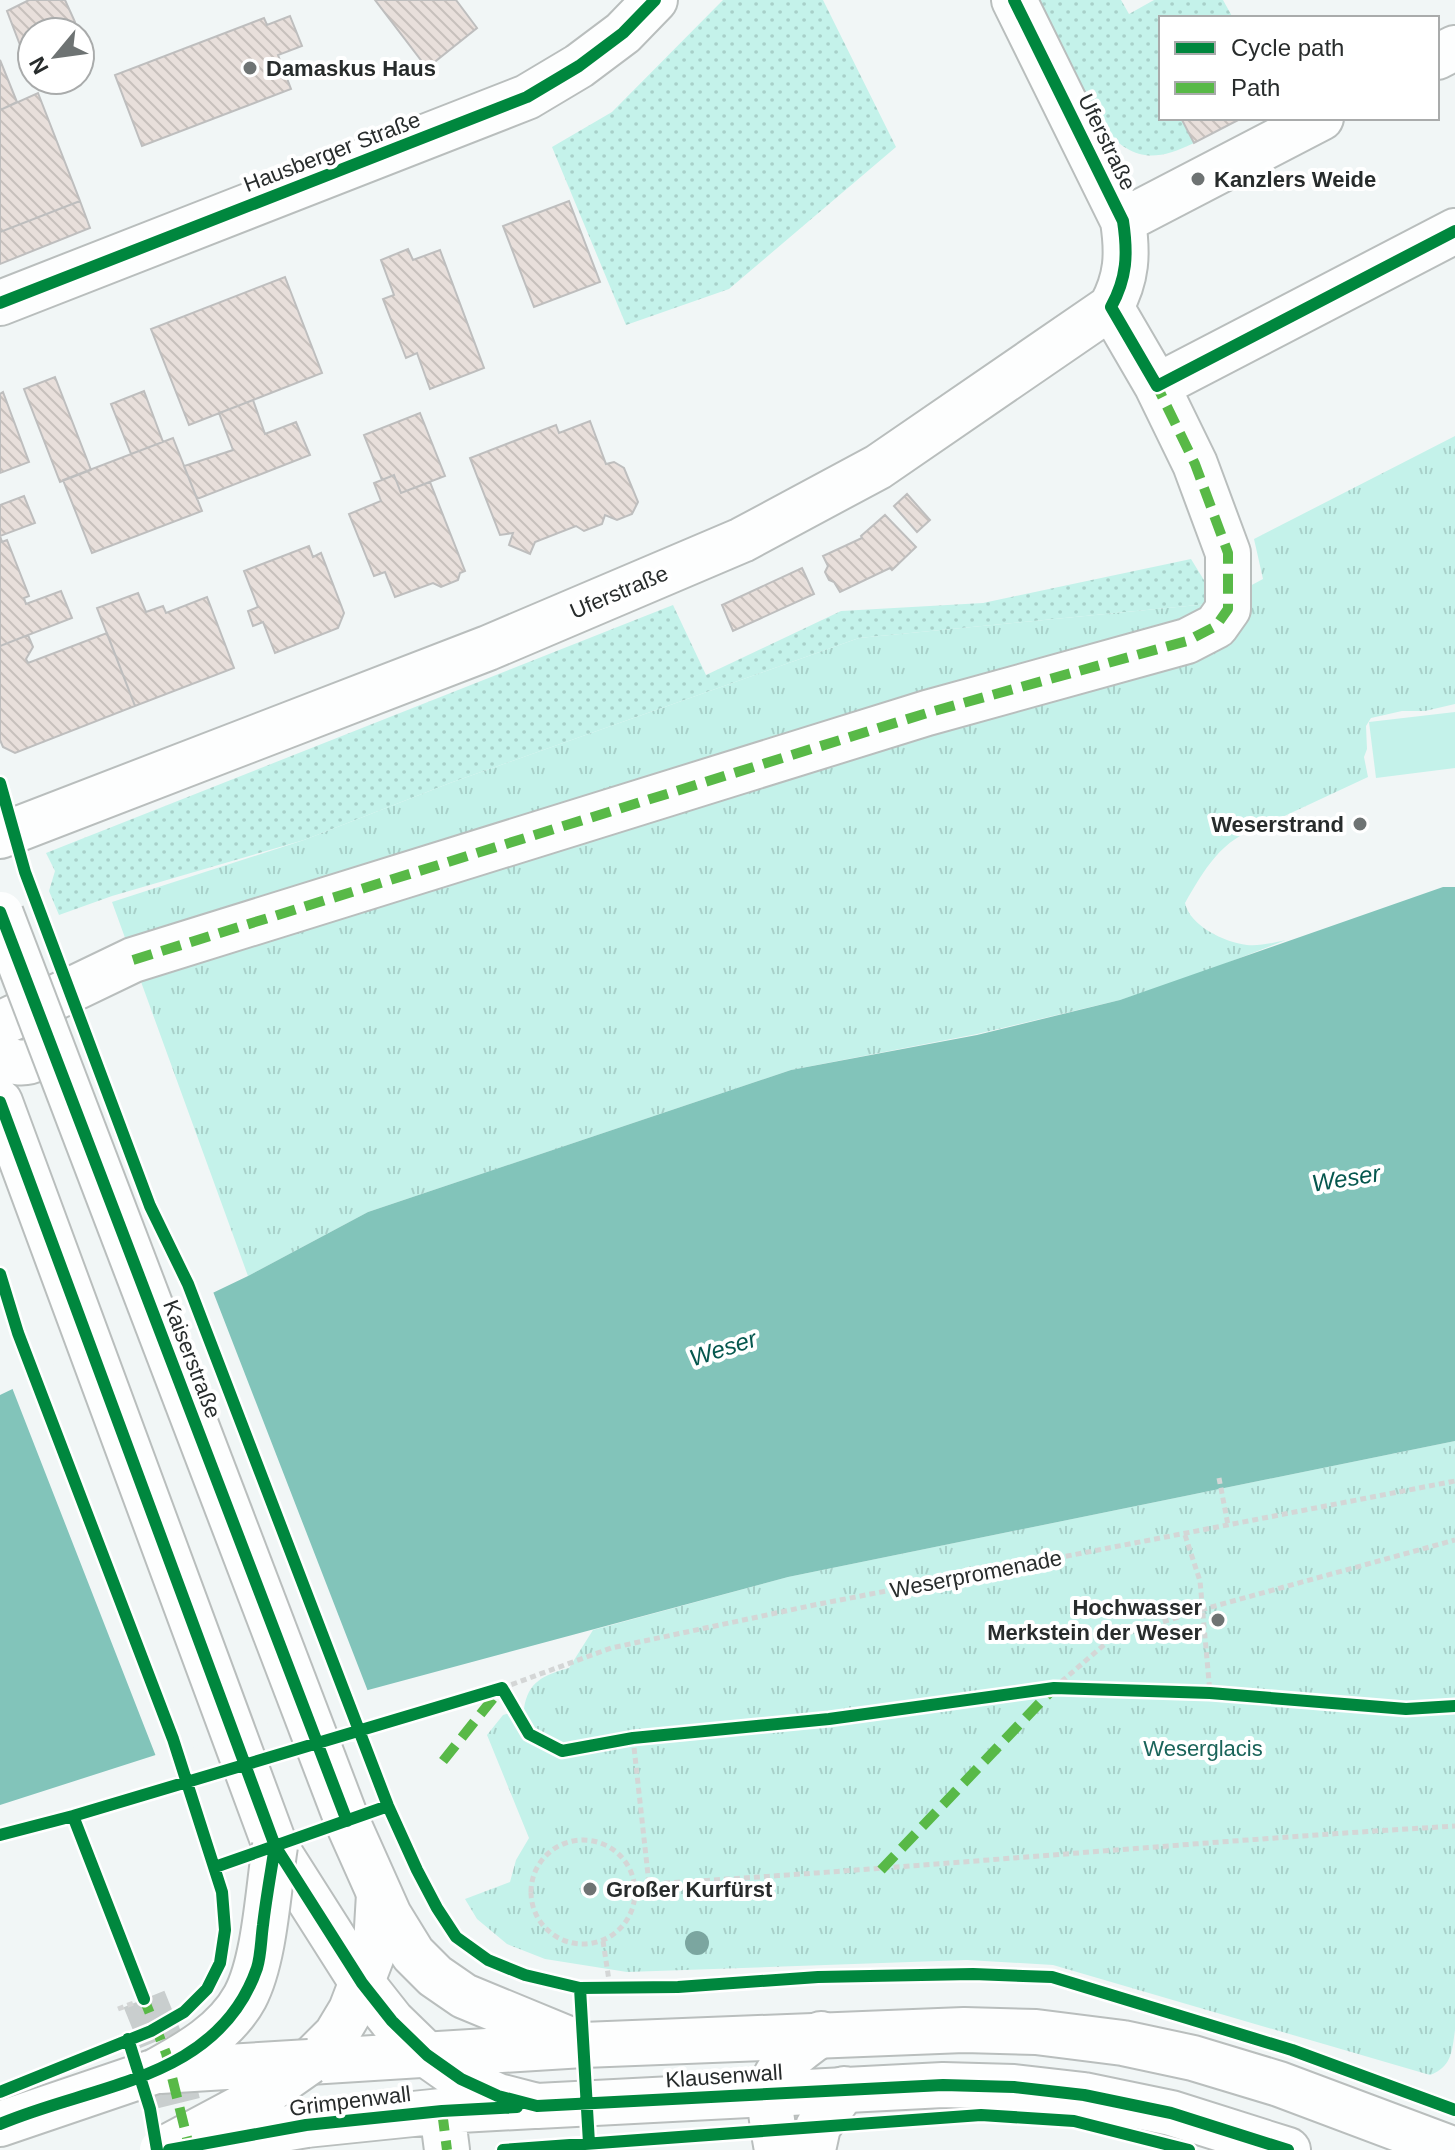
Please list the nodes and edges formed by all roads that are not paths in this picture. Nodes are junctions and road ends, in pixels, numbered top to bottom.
1 (655, 0) edge
2 (1014, 0) edge
3 (1317, 120) edge
4 (1123, 221) junction
5 (1455, 231) edge
6 (0, 303) edge
7 (1111, 307) junction
8 (1157, 386) junction
9 (0, 836) edge
10 (0, 913) edge
11 (0, 1024) edge
12 (44, 1027) junction
13 (0, 1057) edge
14 (0, 1102) edge
15 (275, 1846) junction
16 (379, 1894) junction
17 (362, 1983) junction
18 (821, 2034) junction
19 (583, 2045) junction
20 (328, 2052) junction
21 (427, 2055) junction
22 (156, 2071) junction
23 (844, 2089) junction
24 (769, 2094) junction
25 (537, 2106) junction
26 (0, 2124) edge
27 (444, 2130) edge
28 (162, 2150) edge
29 (169, 2150) edge
30 (777, 2150) edge
31 (813, 2150) edge
32 (1288, 2150) edge
33 (1455, 2150) edge

1 - 6 main road, Hausberger Straße
2 - 4 main road, Uferstraße
3 - 4 main road
4 - 7 main road, Uferstraße
5 - 8 main road
7 - 8 main road
7 - 9 main road, Uferstraße
8 - 11 main road
10 - 12 main road, Kaiserstraße, bridge
12 - 13 main road
12 - 16 main road, Kaiserstraße, bridge
14 - 15 main road
15 - 17 main road, Klausenwall
15 - 22 main road, Grimpenwall, bridge
16 - 17 main road, Kaiserstraße
16 - 19 main road, Kaiserstraße
17 - 20 main road, Kaiserstraße
17 - 21 main road, Klausenwall
18 - 19 main road, Klausenwall
18 - 24 main road
18 - 33 main road, Klausenwall
19 - 21 main road, Klausenwall
20 - 21 main road, Klausenwall
20 - 22 main road, Grimpenwall, bridge
20 - 28 main road, Kaiserstraße, bridge
21 - 25 main road, Klausenwall
22 - 26 main road, Grimpenwall
23 - 24 main road, Klausenwall
23 - 31 main road
23 - 32 main road, Klausenwall
24 - 25 main road, Klausenwall
24 - 30 main road
25 - 27 main road, Grimpenwall
27 - 29 main road, Grimpenwall, bridge

